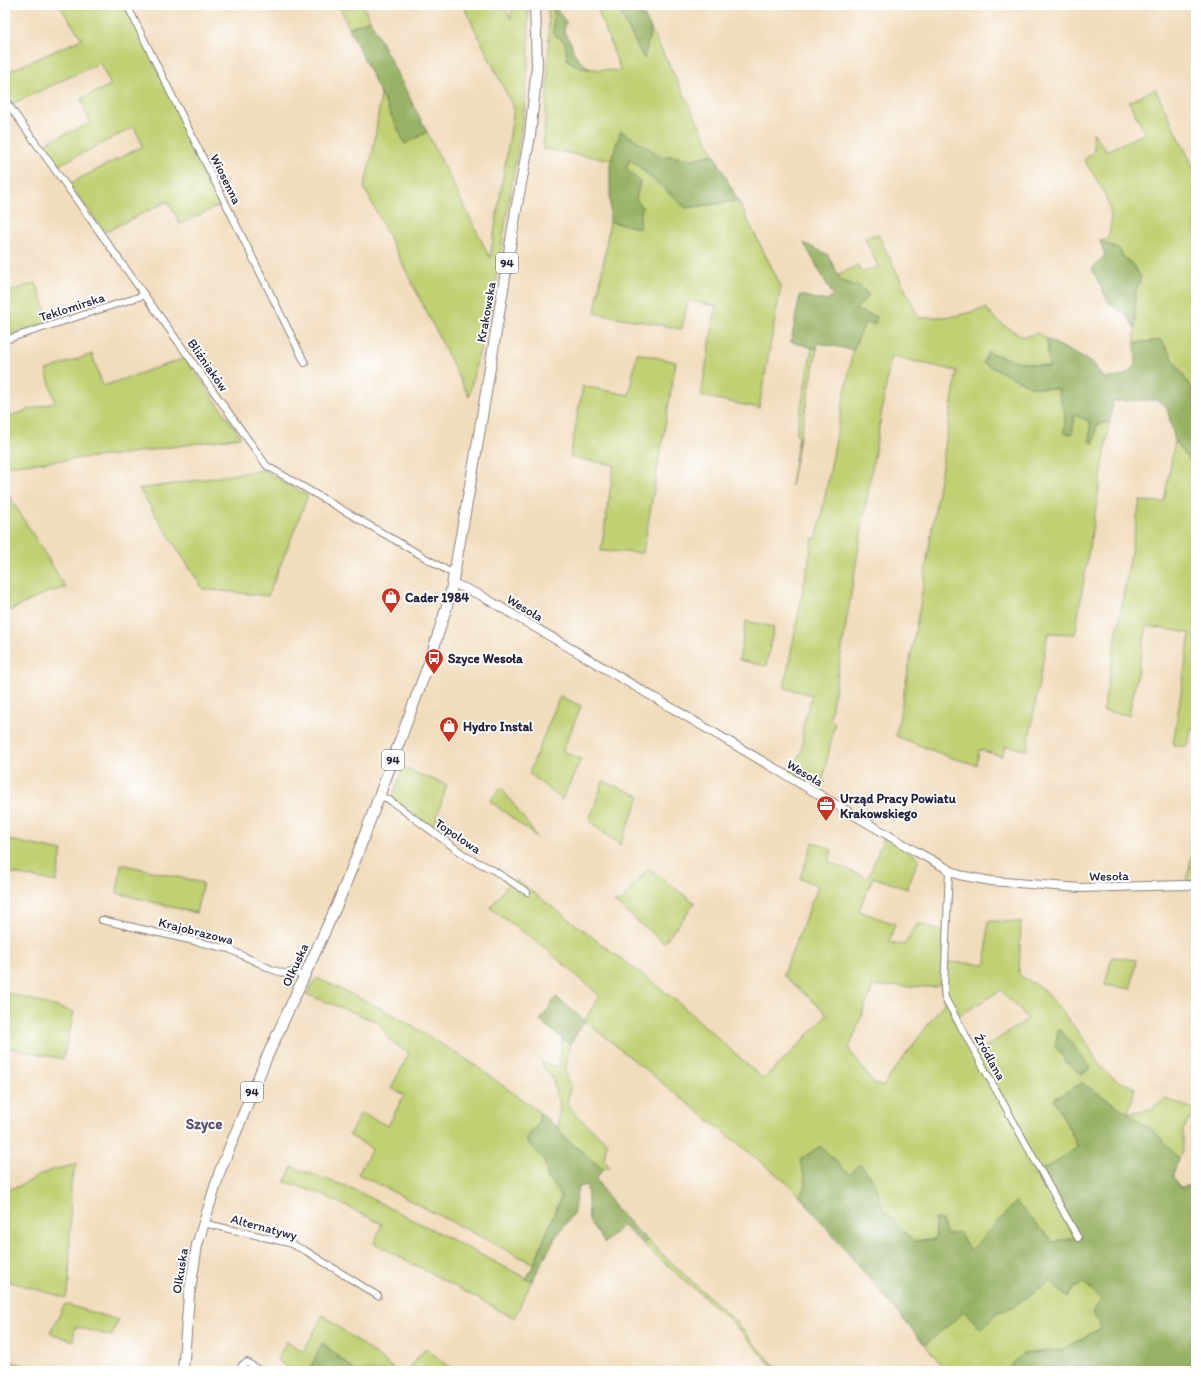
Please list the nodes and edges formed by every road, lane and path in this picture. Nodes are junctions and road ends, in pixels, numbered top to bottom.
1 (127, 5) edge
2 (535, 5) edge
3 (5, 100) edge
4 (145, 295) junction
5 (5, 340) edge
6 (305, 363) dead end
7 (454, 579) junction
8 (379, 796) junction
9 (949, 870) junction
10 (1196, 886) edge
11 (527, 892) dead end
12 (102, 920) dead end
13 (304, 977) junction
14 (203, 1222) junction
15 (1078, 1238) dead end
16 (378, 1296) dead end
17 (183, 1371) edge
18 (240, 1371) edge
19 (260, 1371) edge

1 - 6 street, Wiosenna
2 - 7 main road, Krakowska / 94
3 - 4 street, Bliźniaków
4 - 5 street, Teklomirska
4 - 7 street, Bliźniaków
7 - 8 main road, Olkuska / 94
7 - 9 street, Wesoła
8 - 11 street, Topolowa
8 - 13 main road, Olkuska / 94
9 - 10 street, Wesoła
9 - 15 street, Źródlana
12 - 13 street, Krajobrazowa
13 - 14 main road, Olkuska / 94
14 - 16 street, Alternatywy
14 - 17 main road, Olkuska / 94
18 - 19 street

